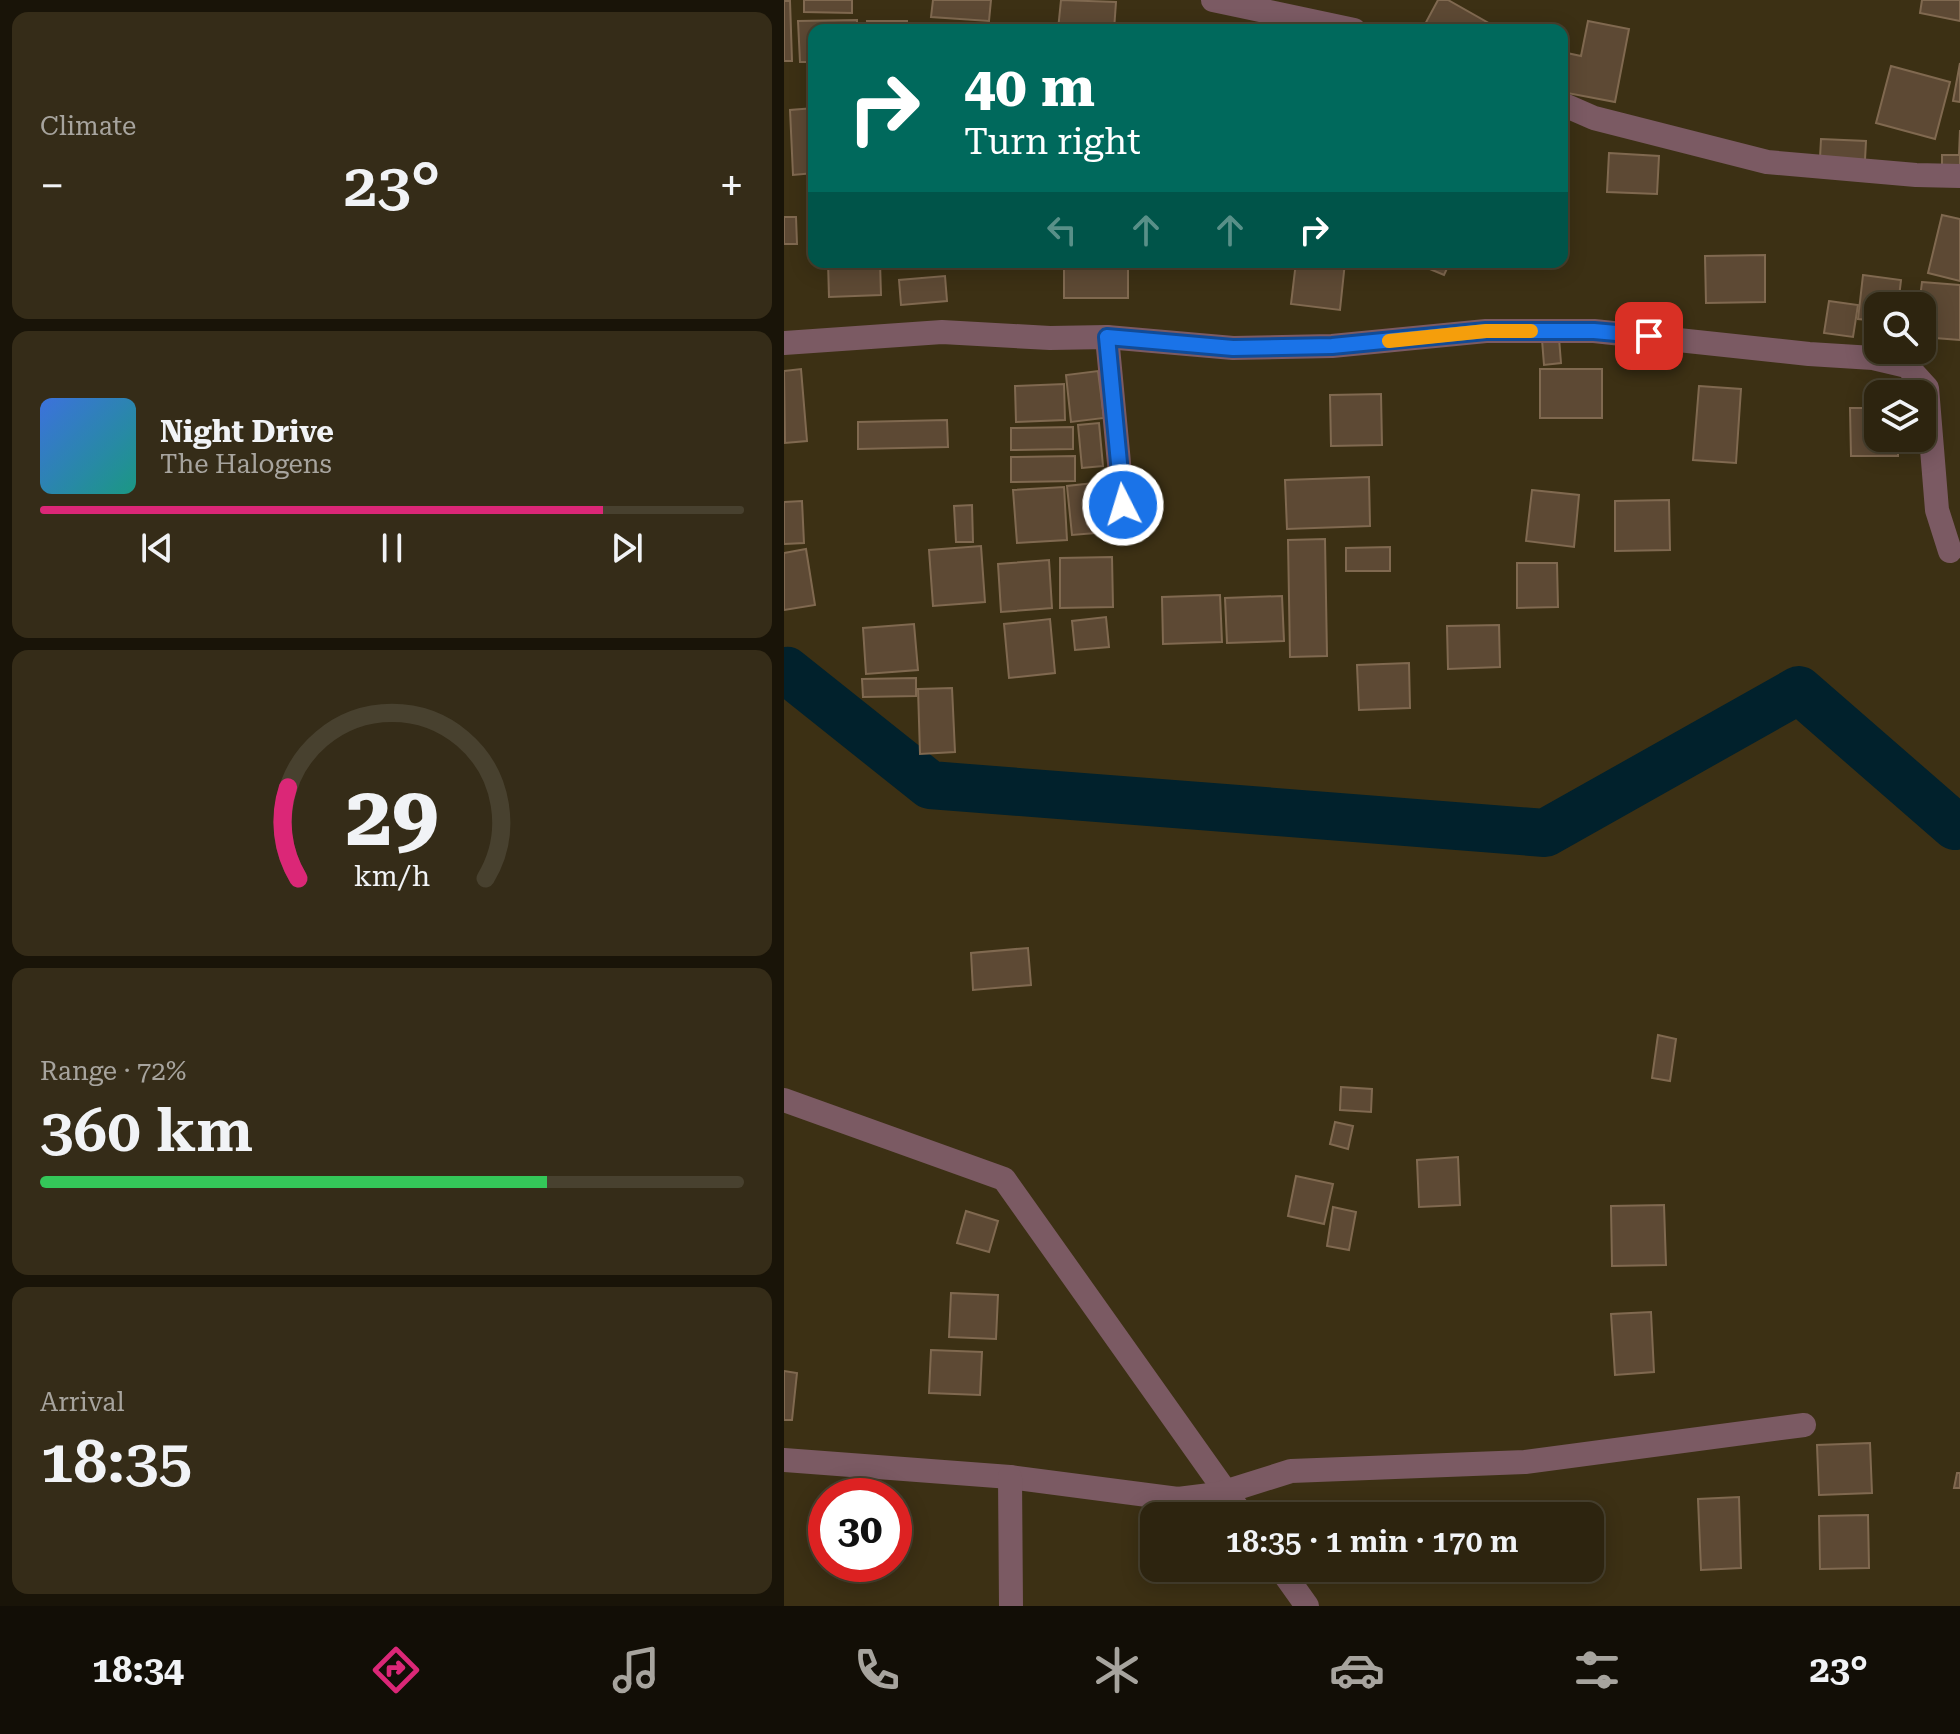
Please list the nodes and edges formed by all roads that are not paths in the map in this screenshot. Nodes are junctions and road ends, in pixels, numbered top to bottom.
1 (1213, 0) edge
2 (1326, 24) edge
3 (1568, 107) edge
4 (1960, 176) edge
5 (1107, 337) junction
6 (784, 343) edge
7 (1123, 505) dead end
8 (1950, 551) dead end
9 (784, 1100) edge
10 (1804, 1425) dead end
11 (784, 1460) edge
12 (1010, 1477) junction
13 (1226, 1492) junction
14 (1233, 1502) edge
15 (1290, 1582) edge
16 (1011, 1606) edge
17 (1307, 1606) edge

1 - 2 street
3 - 4 street
5 - 6 street
5 - 7 street
5 - 8 street
9 - 13 street
10 - 13 street
11 - 12 street
12 - 13 street
12 - 16 street
13 - 14 street
15 - 17 street

